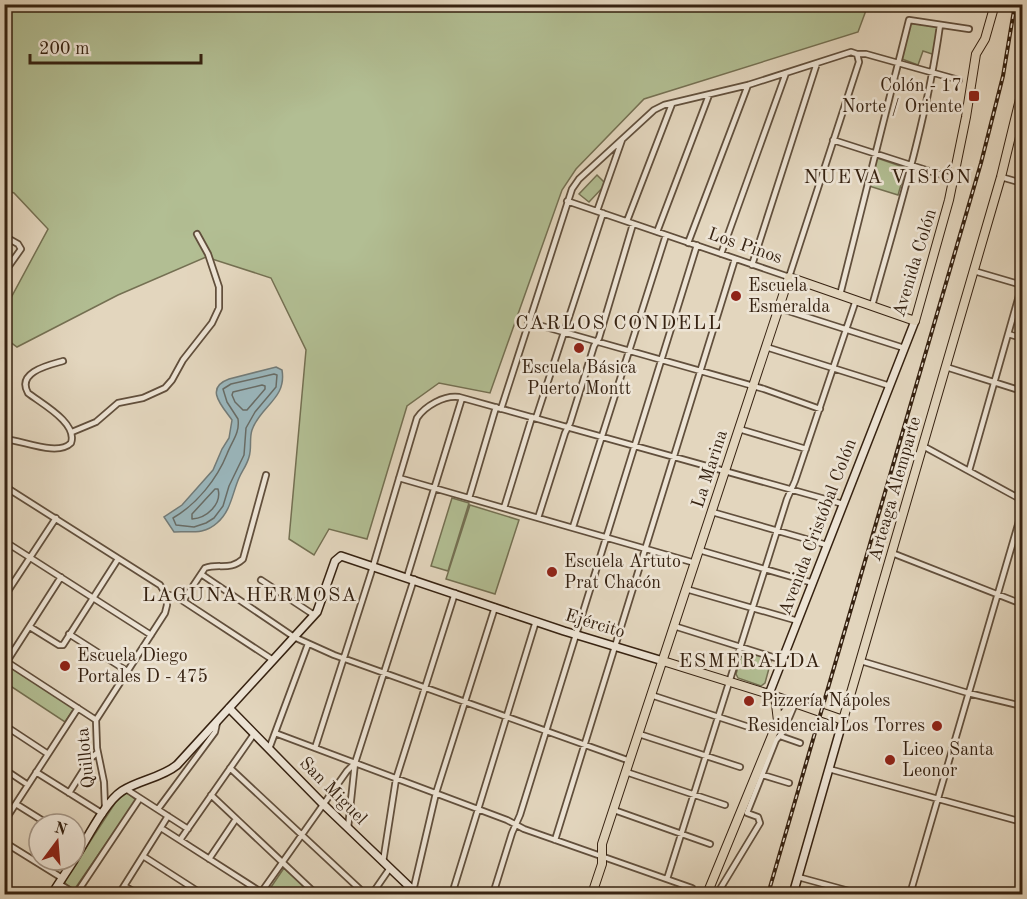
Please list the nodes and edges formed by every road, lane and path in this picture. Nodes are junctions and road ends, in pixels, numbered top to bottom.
1 (995, 4) edge
2 (940, 25) junction
3 (969, 29) dead end
4 (857, 54) junction
5 (817, 63) junction
6 (898, 63) junction
7 (786, 73) junction
8 (933, 73) junction
9 (958, 80) dead end
10 (748, 85) junction
11 (1023, 91) edge
12 (709, 95) junction
13 (673, 103) junction
14 (622, 140) junction
15 (833, 140) junction
16 (875, 153) junction
17 (911, 165) junction
18 (1001, 177) junction
19 (954, 179) junction
20 (1023, 183) edge
21 (567, 201) junction
22 (600, 212) junction
23 (627, 221) junction
24 (633, 224) junction
25 (657, 232) junction
26 (197, 234) dead end
27 (666, 235) junction
28 (4, 236) edge
29 (688, 243) junction
30 (697, 245) junction
31 (721, 254) junction
32 (735, 259) junction
33 (752, 265) junction
34 (974, 271) junction
35 (4, 273) edge
36 (789, 277) junction
37 (1023, 285) edge
38 (840, 295) junction
39 (856, 300) junction
40 (872, 306) junction
41 (778, 308) junction
42 (915, 321) junction
43 (528, 322) junction
44 (846, 329) junction
45 (564, 333) junction
46 (1008, 334) junction
47 (1023, 338) edge
48 (597, 342) junction
49 (766, 347) junction
50 (904, 348) junction
51 (629, 351) junction
52 (661, 360) junction
53 (63, 361) dead end
54 (946, 367) junction
55 (833, 368) junction
56 (700, 371) junction
57 (896, 372) joint
58 (994, 382) junction
59 (753, 386) junction
60 (890, 386) junction
61 (1023, 392) edge
62 (462, 398) junction
63 (499, 408) junction
64 (820, 409) junction
65 (534, 418) junction
66 (568, 427) junction
67 (739, 429) junction
68 (72, 432) junction
69 (601, 436) junction
70 (4, 439) edge
71 (634, 446) junction
72 (923, 446) junction
73 (806, 449) junction
74 (674, 457) junction
75 (725, 471) junction
76 (969, 471) junction
77 (266, 475) dead end
78 (399, 478) junction
79 (4, 486) edge
80 (434, 488) junction
81 (791, 490) junction
82 (469, 498) junction
83 (1023, 500) edge
84 (843, 504) junction
85 (504, 508) junction
86 (1023, 511) edge
87 (712, 512) junction
88 (56, 518) junction
89 (538, 518) junction
90 (573, 527) junction
91 (777, 530) junction
92 (606, 537) junction
93 (4, 541) edge
94 (827, 545) junction
95 (645, 549) junction
96 (699, 550) junction
97 (892, 553) junction
98 (31, 558) junction
99 (118, 559) junction
100 (695, 563) junction
101 (372, 565) junction
102 (765, 569) junction
103 (201, 574) junction
104 (61, 577) junction
105 (411, 578) junction
106 (261, 580) dead end
107 (813, 583) junction
108 (686, 589) junction
109 (455, 593) junction
110 (166, 594) junction
111 (997, 594) junction
112 (4, 597) edge
113 (93, 598) junction
114 (183, 601) junction
115 (1023, 604) edge
116 (495, 607) junction
117 (753, 608) junction
118 (314, 615) junction
119 (536, 621) junction
120 (798, 621) junction
121 (674, 626) junction
122 (30, 627) junction
123 (576, 633) junction
124 (69, 634) junction
125 (151, 635) junction
126 (294, 637) junction
127 (308, 644) junction
128 (615, 645) junction
129 (741, 647) junction
130 (344, 659) junction
131 (273, 660) junction
132 (782, 660) junction
133 (663, 661) junction
134 (861, 661) junction
135 (5, 662) edge
136 (127, 671) junction
137 (384, 674) junction
138 (729, 682) junction
139 (425, 688) junction
140 (969, 693) junction
141 (651, 695) junction
142 (772, 695) junction
143 (465, 702) junction
144 (794, 703) junction
145 (1023, 706) edge
146 (78, 708) junction
147 (229, 708) junction
148 (506, 717) junction
149 (718, 717) junction
150 (96, 720) junction
151 (843, 720) junction
152 (778, 721) junction
153 (217, 722) junction
154 (4, 725) edge
155 (755, 729) dead end
156 (546, 731) junction
157 (275, 733) junction
158 (254, 734) junction
159 (639, 734) junction
160 (780, 736) junction
161 (800, 743) dead end
162 (585, 745) junction
163 (315, 748) junction
164 (269, 749) junction
165 (97, 753) junction
166 (48, 754) junction
167 (706, 756) junction
168 (630, 761) junction
169 (355, 763) junction
170 (740, 767) dead end
171 (231, 768) junction
172 (830, 769) junction
173 (4, 770) edge
174 (36, 772) junction
175 (626, 772) junction
176 (764, 775) junction
177 (396, 778) junction
178 (789, 783) dead end
179 (28, 785) junction
180 (126, 789) junction
181 (69, 793) junction
182 (436, 793) junction
183 (211, 795) junction
184 (694, 795) junction
185 (140, 798) junction
186 (937, 800) junction
187 (16, 804) junction
188 (323, 804) junction
189 (725, 805) dead end
190 (158, 809) junction
191 (477, 809) junction
192 (614, 810) junction
193 (104, 811) junction
194 (29, 812) edge
195 (168, 816) junction
196 (236, 819) junction
197 (4, 822) edge
198 (1023, 822) edge
199 (516, 824) junction
200 (161, 828) junction
201 (348, 828) junction
202 (188, 829) junction
203 (301, 834) junction
204 (681, 834) junction
205 (87, 839) edge
206 (180, 840) junction
207 (555, 840) junction
208 (4, 842) edge
209 (710, 844) dead end
210 (143, 856) junction
211 (602, 856) junction
212 (209, 859) junction
213 (383, 862) junction
214 (282, 863) junction
215 (390, 868) junction
216 (66, 872) edge
217 (798, 877) junction
218 (667, 879) junction
219 (61, 881) junction
220 (124, 886) junction
221 (692, 888) dead end
222 (4, 891) edge
223 (415, 892) edge
224 (10, 894) edge
225 (52, 894) edge
226 (76, 894) edge
227 (119, 894) edge
228 (138, 894) edge
229 (202, 894) edge
230 (262, 894) edge
231 (316, 894) edge
232 (365, 894) edge
233 (372, 894) edge
234 (452, 894) edge
235 (493, 894) edge
236 (592, 894) edge
237 (707, 894) edge
238 (717, 894) edge
239 (793, 894) edge
240 (860, 894) edge
241 (910, 894) edge

1 - 19 main road, Avenida Colón
2 - 3 street
2 - 6 street
2 - 8 street
4 - 5 street
4 - 6 street
4 - 15 street, La Marina
5 - 7 street
5 - 33 street
6 - 8 street
6 - 16 street
7 - 10 street
7 - 31 street
8 - 9 street
8 - 17 street
10 - 12 street
10 - 29 street
11 - 18 main road, Arteaga Alemparte
12 - 13 street
12 - 25 street
13 - 14 street
13 - 23 street
14 - 21 street
14 - 22 street
15 - 16 street
15 - 36 street, La Marina
16 - 17 street
16 - 38 street
17 - 19 street
17 - 40 street
18 - 20 street
18 - 34 main road, Arteaga Alemparte
19 - 42 main road, Avenida Colón
21 - 22 street, Los Pinos
21 - 43 street
22 - 23 street, Los Pinos
22 - 45 street
23 - 24 street, Los Pinos
24 - 25 street, Los Pinos
24 - 48 street
25 - 27 street, Los Pinos
26 - 68 street
27 - 29 street, Los Pinos
27 - 51 street
28 - 35 street
29 - 30 street, Los Pinos
30 - 31 street, Los Pinos
30 - 52 street
31 - 32 street, Los Pinos
32 - 33 street, Los Pinos
32 - 56 street
33 - 36 street, Los Pinos
34 - 37 street
34 - 54 main road, Arteaga Alemparte
36 - 38 main road, Los Pinos
36 - 41 main road, La Marina
37 - 46 street
38 - 39 main road, Los Pinos
39 - 40 main road, Los Pinos
39 - 44 street
40 - 42 main road, Los Pinos
41 - 44 street
41 - 49 main road, La Marina
42 - 50 street, Avenida Colón
43 - 45 street
43 - 63 street
44 - 50 street
44 - 55 street
45 - 48 street
45 - 65 street
46 - 47 street
46 - 58 street
48 - 51 street
48 - 66 street
49 - 55 street
49 - 59 main road, La Marina
50 - 57 street, Avenida Colón
51 - 52 street
51 - 69 street
52 - 56 street
52 - 71 street
53 - 68 street
54 - 58 street
54 - 72 main road, Arteaga Alemparte
55 - 60 street
55 - 64 street
56 - 59 street
56 - 74 street
57 - 60 street, Avenida Cristóbal Colón
58 - 61 street
58 - 76 street
59 - 64 street
59 - 67 main road, La Marina
60 - 84 street, Avenida Cristóbal Colón
62 - 63 street
62 - 78 street
62 - 80 street
63 - 65 street
63 - 82 street
64 - 73 street
65 - 66 street
65 - 85 street
66 - 69 street
66 - 89 street
67 - 73 street
67 - 75 main road, La Marina
68 - 70 street
69 - 71 street
69 - 90 street
71 - 74 street
71 - 92 street
72 - 76 street
72 - 97 main road, Arteaga Alemparte
73 - 81 street
74 - 75 street
74 - 95 street
75 - 81 street
75 - 87 main road, La Marina
76 - 83 street
77 - 103 street
78 - 80 street
78 - 101 street
79 - 88 street
80 - 82 street
80 - 105 street
81 - 84 street
81 - 91 street
82 - 85 street
84 - 94 street, Avenida Cristóbal Colón
85 - 89 street
86 - 111 street
87 - 91 street
87 - 96 main road, La Marina
88 - 98 street
88 - 99 street
89 - 90 street
90 - 92 street
91 - 94 street
91 - 102 street
92 - 95 street
92 - 123 street
93 - 98 street
94 - 107 street, Avenida Cristóbal Colón
95 - 100 street
95 - 128 street
96 - 100 main road, La Marina
96 - 102 street
97 - 111 street
97 - 134 main road, Arteaga Alemparte
98 - 104 street
98 - 112 street
99 - 110 street
99 - 113 street
100 - 108 main road, La Marina
101 - 105 street, Ejército
101 - 118 street, Ejército
101 - 130 street
102 - 107 street
102 - 117 street
103 - 114 street
103 - 126 street
104 - 113 street
104 - 122 street
105 - 109 street, Ejército
105 - 137 street
106 - 118 street
107 - 120 street, Avenida Cristóbal Colón
108 - 117 street
108 - 121 main road, La Marina
109 - 116 street, Ejército
109 - 139 street
110 - 114 street
110 - 125 street, Quillota
111 - 115 street
111 - 140 street
113 - 124 street
113 - 125 street
114 - 131 street
116 - 119 street, Ejército
116 - 143 street
117 - 120 street
117 - 129 street
118 - 126 street
119 - 123 street, Ejército
119 - 148 street
120 - 132 street, Avenida Cristóbal Colón
121 - 129 street
121 - 133 main road, La Marina
122 - 124 street
122 - 135 street
123 - 128 street, Ejército
123 - 156 street
124 - 136 street
125 - 136 street, Quillota
126 - 127 street
126 - 131 street
127 - 130 street
127 - 157 street
128 - 133 street, Ejército
128 - 162 street
129 - 132 street
129 - 138 street
130 - 137 street
130 - 163 street
131 - 147 street
132 - 142 street, Avenida Cristóbal Colón
133 - 138 main road, Ejército
133 - 141 main road, La Marina
134 - 140 street
134 - 151 main road, Arteaga Alemparte
135 - 146 street
136 - 150 street, Quillota
137 - 139 street
137 - 169 street
138 - 142 main road, Ejército
138 - 149 street
139 - 143 street
139 - 177 street
140 - 145 street
140 - 186 street
141 - 149 street
141 - 159 main road, La Marina
142 - 144 main road, Ejército
142 - 152 main road
143 - 148 street
143 - 182 street
144 - 151 main road, Ejército
144 - 152 main road
144 - 160 street
146 - 150 street
146 - 166 street
147 - 153 street
147 - 158 street, San Miguel
148 - 156 street
148 - 191 street
149 - 155 street
149 - 167 street
150 - 165 street, Quillota
151 - 172 street, Arteaga Alemparte
152 - 237 main road
153 - 180 street
153 - 190 street
154 - 166 street
156 - 162 street
156 - 199 street
157 - 163 street
157 - 164 street
158 - 164 street, San Miguel
158 - 171 street
159 - 167 street
159 - 168 main road, La Marina
160 - 161 street
160 - 176 street
162 - 168 street
162 - 207 street
163 - 169 street
164 - 188 street, San Miguel
165 - 181 street
165 - 193 street, Quillota
166 - 174 street
167 - 170 street
167 - 184 street
168 - 175 main road, La Marina
169 - 177 street
169 - 188 street
169 - 201 street
171 - 183 street
171 - 203 street
172 - 186 street
172 - 217 street, Arteaga Alemparte
173 - 179 street
174 - 179 street
174 - 181 street
175 - 184 street
175 - 192 main road, La Marina
176 - 178 street
176 - 238 street
177 - 182 street
177 - 213 street
179 - 187 street
180 - 185 street
180 - 193 street
181 - 193 street
182 - 191 street
182 - 223 street
183 - 196 street
183 - 202 street
184 - 189 street
184 - 204 street
185 - 190 street
185 - 226 street
186 - 198 street
186 - 241 street
187 - 194 street
187 - 197 street
188 - 201 street, San Miguel
188 - 203 street
190 - 195 street
191 - 199 street
191 - 234 street
192 - 204 street
192 - 211 main road, La Marina
193 - 205 street
195 - 200 street
195 - 202 street
196 - 212 street
196 - 214 street
199 - 207 street
199 - 235 street
200 - 206 street
200 - 210 street
201 - 213 street, San Miguel
202 - 206 street
203 - 214 street
203 - 232 street
204 - 209 street
204 - 218 street
206 - 212 street
207 - 211 street
208 - 219 street
210 - 220 street
210 - 229 street
211 - 218 street
211 - 236 main road, La Marina
212 - 230 street
213 - 215 street, San Miguel
214 - 230 street
214 - 231 street
215 - 223 street, San Miguel
215 - 233 street
216 - 219 street
217 - 239 street, Arteaga Alemparte
217 - 240 street
218 - 221 street
219 - 225 street
219 - 226 street
220 - 227 street
220 - 228 street
222 - 224 main road

